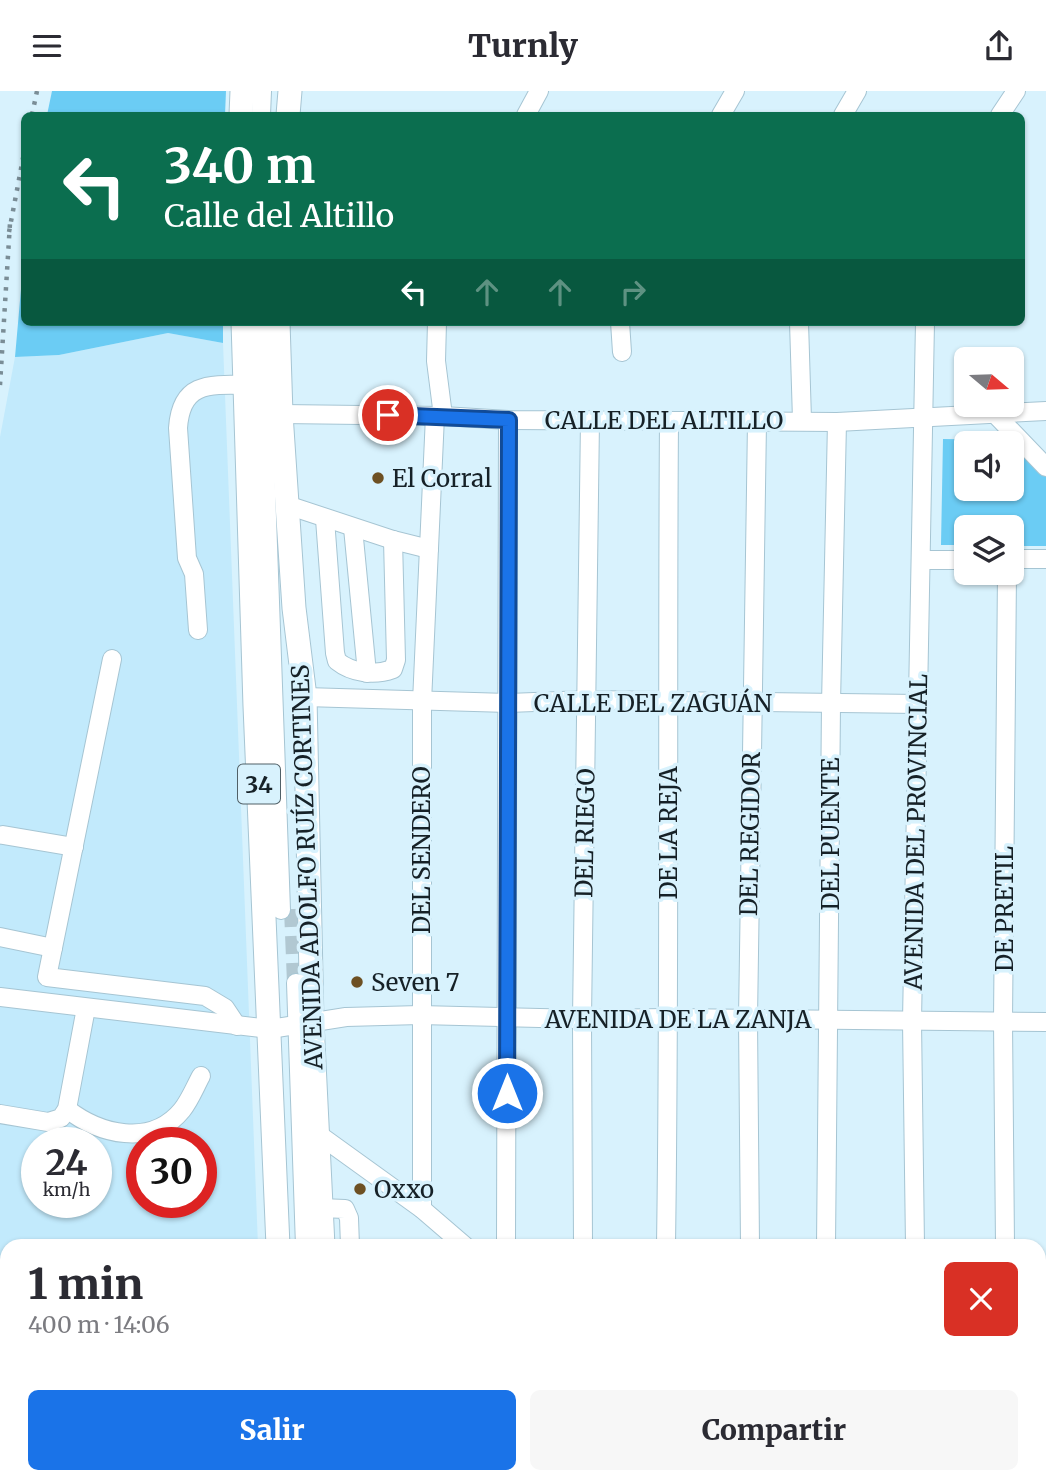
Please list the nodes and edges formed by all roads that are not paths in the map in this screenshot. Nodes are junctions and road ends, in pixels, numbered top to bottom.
1 (242, 91) edge
2 (255, 91) edge
3 (262, 91) edge
4 (274, 91) edge
5 (290, 91) edge
6 (540, 91) edge
7 (735, 91) edge
8 (857, 91) edge
9 (1016, 91) edge
10 (241, 112) edge
11 (253, 112) edge
12 (261, 112) edge
13 (273, 112) edge
14 (288, 112) edge
15 (528, 112) edge
16 (723, 112) edge
17 (845, 112) edge
18 (1002, 112) edge
19 (243, 326) edge
20 (260, 326) edge
21 (267, 326) edge
22 (278, 326) edge
23 (291, 326) edge
24 (437, 326) edge
25 (620, 326) edge
26 (799, 326) edge
27 (925, 326) edge
28 (622, 352) dead end
29 (245, 386) junction
30 (281, 410) junction
31 (1046, 411) edge
32 (1024, 413) edge
33 (439, 416) junction
34 (954, 417) edge
35 (998, 417) edge
36 (923, 418) junction
37 (509, 420) junction
38 (590, 420) junction
39 (802, 420) junction
40 (669, 421) junction
41 (757, 422) junction
42 (837, 422) junction
43 (1046, 467) edge
44 (287, 505) junction
45 (325, 519) junction
46 (353, 528) junction
47 (393, 540) junction
48 (429, 549) junction
49 (1024, 559) edge
50 (1046, 559) edge
51 (921, 560) junction
52 (954, 560) edge
53 (1007, 585) edge
54 (198, 630) dead end
55 (112, 659) dead end
56 (368, 673) junction
57 (305, 697) junction
58 (587, 700) junction
59 (422, 702) junction
60 (508, 703) junction
61 (667, 703) junction
62 (752, 703) junction
63 (831, 704) junction
64 (918, 704) junction
65 (3, 835) dead end
66 (74, 846) junction
67 (0, 937) edge
68 (53, 948) junction
69 (47, 977) junction
70 (290, 983) tunnel mouth
71 (0, 997) edge
72 (42, 1002) junction
73 (86, 1008) junction
74 (420, 1015) junction
75 (507, 1017) junction
76 (669, 1018) junction
77 (582, 1019) junction
78 (748, 1019) junction
79 (829, 1020) junction
80 (912, 1021) junction
81 (1003, 1021) junction
82 (1046, 1022) edge
83 (291, 1025) junction
84 (237, 1026) junction
85 (201, 1076) dead end
86 (67, 1108) junction
87 (0, 1114) edge
88 (318, 1134) junction
89 (321, 1208) junction
90 (422, 1209) junction
91 (278, 1239) edge
92 (294, 1239) edge
93 (305, 1239) edge
94 (323, 1239) edge
95 (350, 1239) edge
96 (457, 1239) edge
97 (506, 1239) edge
98 (583, 1239) edge
99 (666, 1239) edge
100 (750, 1239) edge
101 (826, 1239) edge
102 (915, 1239) edge
103 (1005, 1239) edge

1 - 10 main road
2 - 11 street
3 - 12 street
4 - 13 main road
5 - 14 main road
6 - 15 street
7 - 16 street
8 - 17 street
9 - 18 street
19 - 29 main road, AVENIDA ADOLFO RUÍZ CORTINES / 34
20 - 21 street
22 - 30 main road, AVENIDA ADOLFO RUÍZ CORTINES / 34
23 - 30 main road, AVENIDA ADOLFO RUÍZ CORTINES / 34
24 - 33 street, DEL SENDERO
25 - 28 street
26 - 39 street
27 - 36 street, AVENIDA DEL PROVINCIAL
29 - 54 street
29 - 83 main road, AVENIDA ADOLFO RUÍZ CORTINES / 34
30 - 33 street, CALLE DEL ALTILLO
30 - 44 main road, AVENIDA ADOLFO RUÍZ CORTINES / 34
31 - 32 street, CALLE DEL ALTILLO
33 - 37 street, CALLE DEL ALTILLO
33 - 48 street, DEL SENDERO
34 - 36 street, CALLE DEL ALTILLO
35 - 43 street
36 - 42 street, CALLE DEL ALTILLO
36 - 51 street, AVENIDA DEL PROVINCIAL
37 - 38 street, CALLE DEL ALTILLO
37 - 60 street
38 - 40 street, CALLE DEL ALTILLO
38 - 58 street, DEL RIEGO
39 - 41 street, CALLE DEL ALTILLO
39 - 42 street, CALLE DEL ALTILLO
40 - 41 street, CALLE DEL ALTILLO
40 - 61 street, DE LA REJA
41 - 62 street, DEL REGIDOR
42 - 63 street, DEL PUENTE
44 - 45 street
44 - 57 main road, AVENIDA ADOLFO RUÍZ CORTINES / 34
45 - 46 street
45 - 56 street
46 - 47 street
46 - 56 street
47 - 48 street
47 - 56 street
48 - 59 street, DEL SENDERO
49 - 50 street
51 - 52 street
51 - 64 street, AVENIDA DEL PROVINCIAL
53 - 81 street, DE PRETIL
55 - 66 street
57 - 59 street, CALLE DEL ZAGUÁN
57 - 83 main road, AVENIDA ADOLFO RUÍZ CORTINES / 34
58 - 60 street, CALLE DEL ZAGUÁN
58 - 61 street, CALLE DEL ZAGUÁN
58 - 77 street, DEL RIEGO
59 - 60 street, CALLE DEL ZAGUÁN
59 - 74 street, DEL SENDERO
60 - 75 street
61 - 62 street, CALLE DEL ZAGUÁN
61 - 76 street, DE LA REJA
62 - 63 street, CALLE DEL ZAGUÁN
62 - 78 street, DEL REGIDOR
63 - 64 street, CALLE DEL ZAGUÁN
63 - 79 street, DEL PUENTE
64 - 80 street, AVENIDA DEL PROVINCIAL
65 - 66 street
66 - 68 street
67 - 68 street
68 - 69 street
69 - 72 street
69 - 84 street
70 - 83 street
71 - 72 street, AVENIDA DE LA ZANJA
72 - 73 street, AVENIDA DE LA ZANJA
73 - 84 street, AVENIDA DE LA ZANJA
73 - 86 street
74 - 75 street, AVENIDA DE LA ZANJA
74 - 83 street, AVENIDA DE LA ZANJA
74 - 90 street, DEL SENDERO
75 - 77 street, AVENIDA DE LA ZANJA
75 - 97 street
76 - 77 street, AVENIDA DE LA ZANJA
76 - 78 street, AVENIDA DE LA ZANJA
76 - 99 street, DE LA REJA
77 - 98 street, DEL RIEGO
78 - 79 street, AVENIDA DE LA ZANJA
78 - 100 street, DEL REGIDOR
79 - 80 street, AVENIDA DE LA ZANJA
79 - 101 street, DEL PUENTE
80 - 81 street, AVENIDA DE LA ZANJA
80 - 102 street, AVENIDA DEL PROVINCIAL
81 - 82 street, AVENIDA DE LA ZANJA
81 - 103 street, DE PRETIL
83 - 84 street, AVENIDA DE LA ZANJA
83 - 88 main road, AVENIDA ADOLFO RUÍZ CORTINES / 34
83 - 91 main road, AVENIDA ADOLFO RUÍZ CORTINES / 34
83 - 92 street
83 - 93 street
85 - 86 street
86 - 87 street
88 - 89 main road, AVENIDA ADOLFO RUÍZ CORTINES / 34
88 - 90 street
89 - 94 main road, AVENIDA ADOLFO RUÍZ CORTINES / 34
89 - 95 street
90 - 96 street

